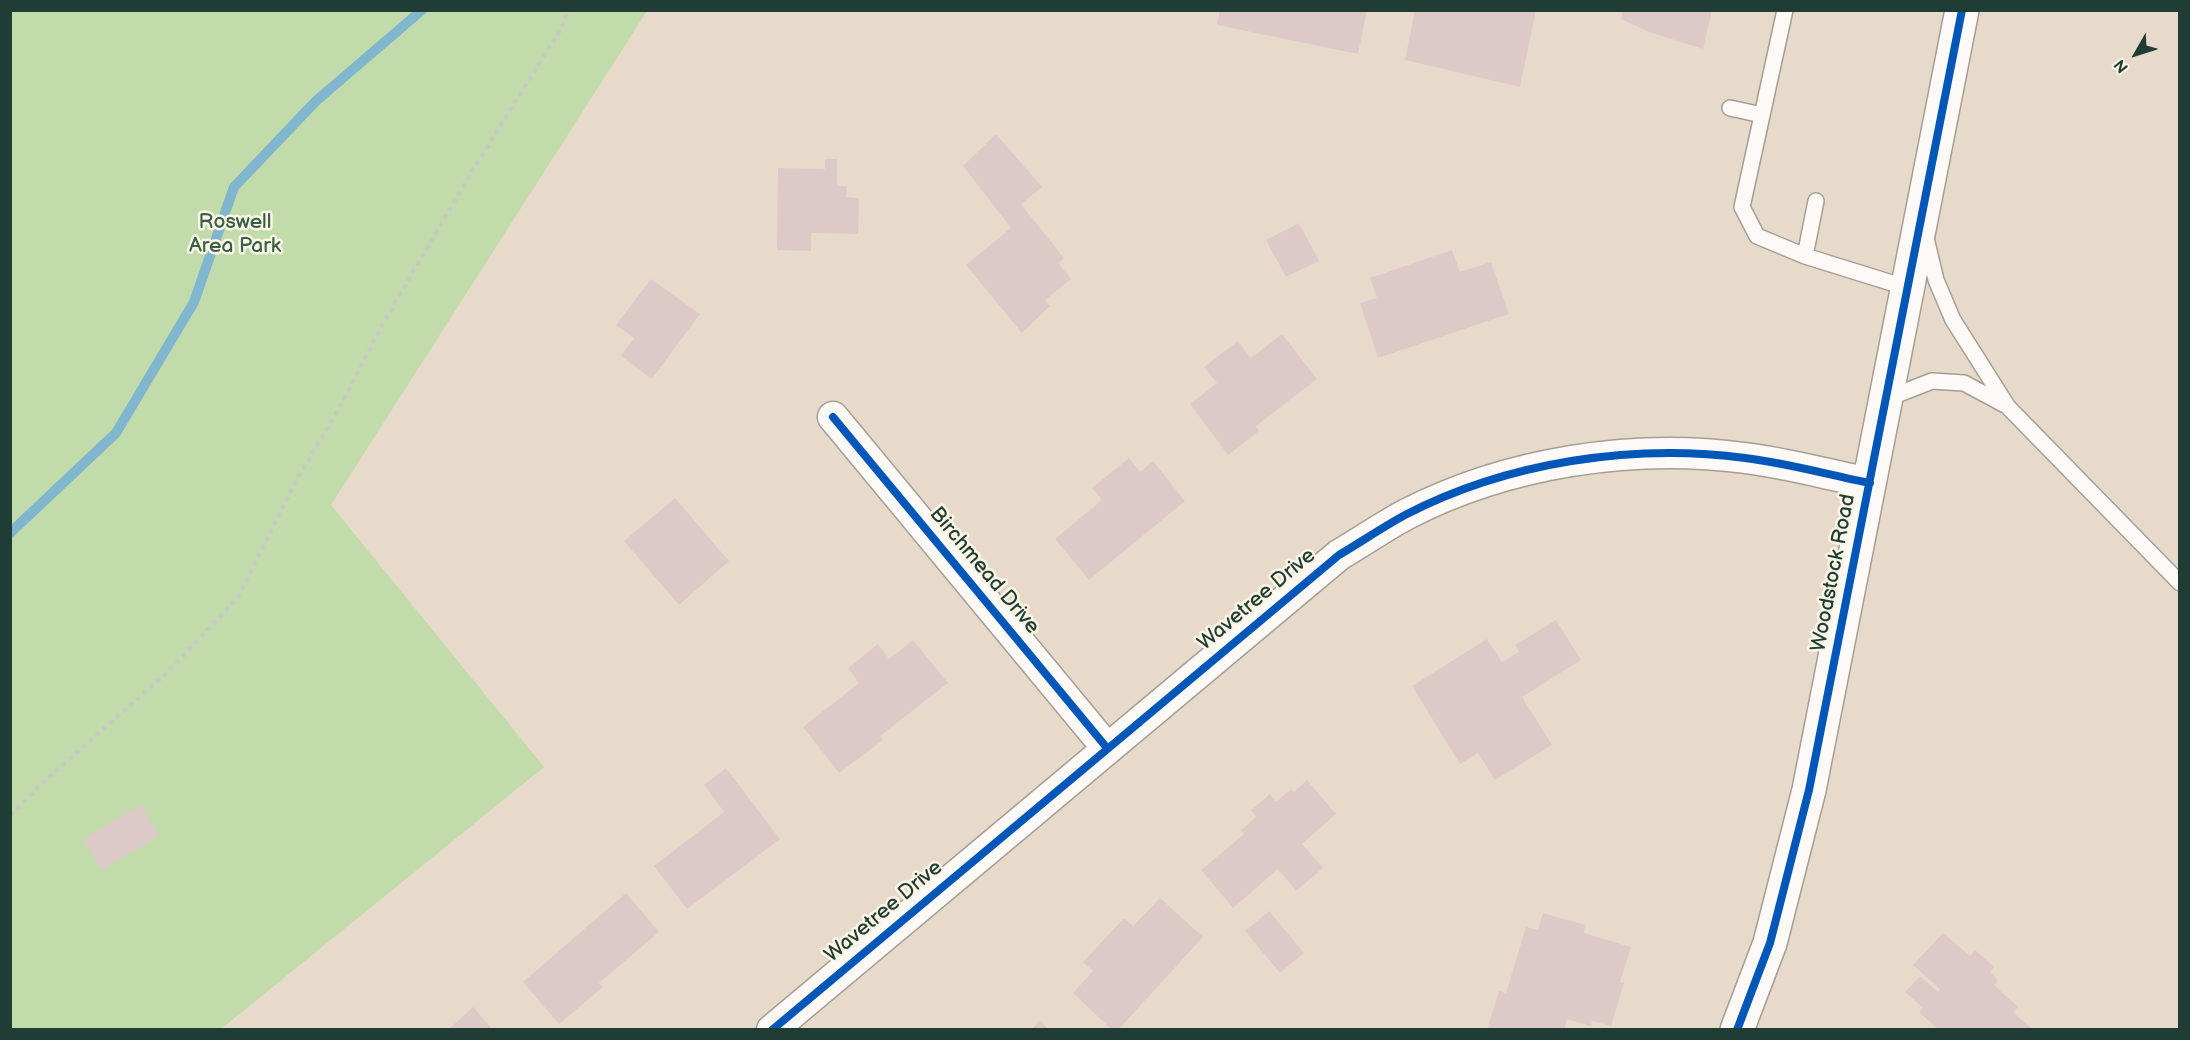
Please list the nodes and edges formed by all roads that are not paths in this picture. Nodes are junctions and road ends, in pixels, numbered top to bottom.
1 (1785, 10) edge
2 (1962, 10) edge
3 (1730, 108) dead end
4 (1762, 115) junction
5 (1816, 201) dead end
6 (1921, 221) junction
7 (1806, 256) junction
8 (1908, 288) junction
9 (1886, 399) junction
10 (2008, 406) junction
11 (833, 417) dead end
12 (1870, 483) junction
13 (2180, 583) edge
14 (1107, 748) junction
15 (772, 1029) edge
16 (1737, 1029) edge

1 - 4 lane
2 - 6 street, Woodstock Road
3 - 4 lane
4 - 7 lane
5 - 7 lane
6 - 8 street, Woodstock Road
6 - 10 lane
7 - 8 lane
8 - 9 street, Woodstock Road
9 - 10 lane
9 - 12 street, Woodstock Road
10 - 13 lane
11 - 14 street, Birchmead Drive
12 - 14 street, Wavetree Drive
12 - 16 street, Woodstock Road
14 - 15 street, Wavetree Drive

